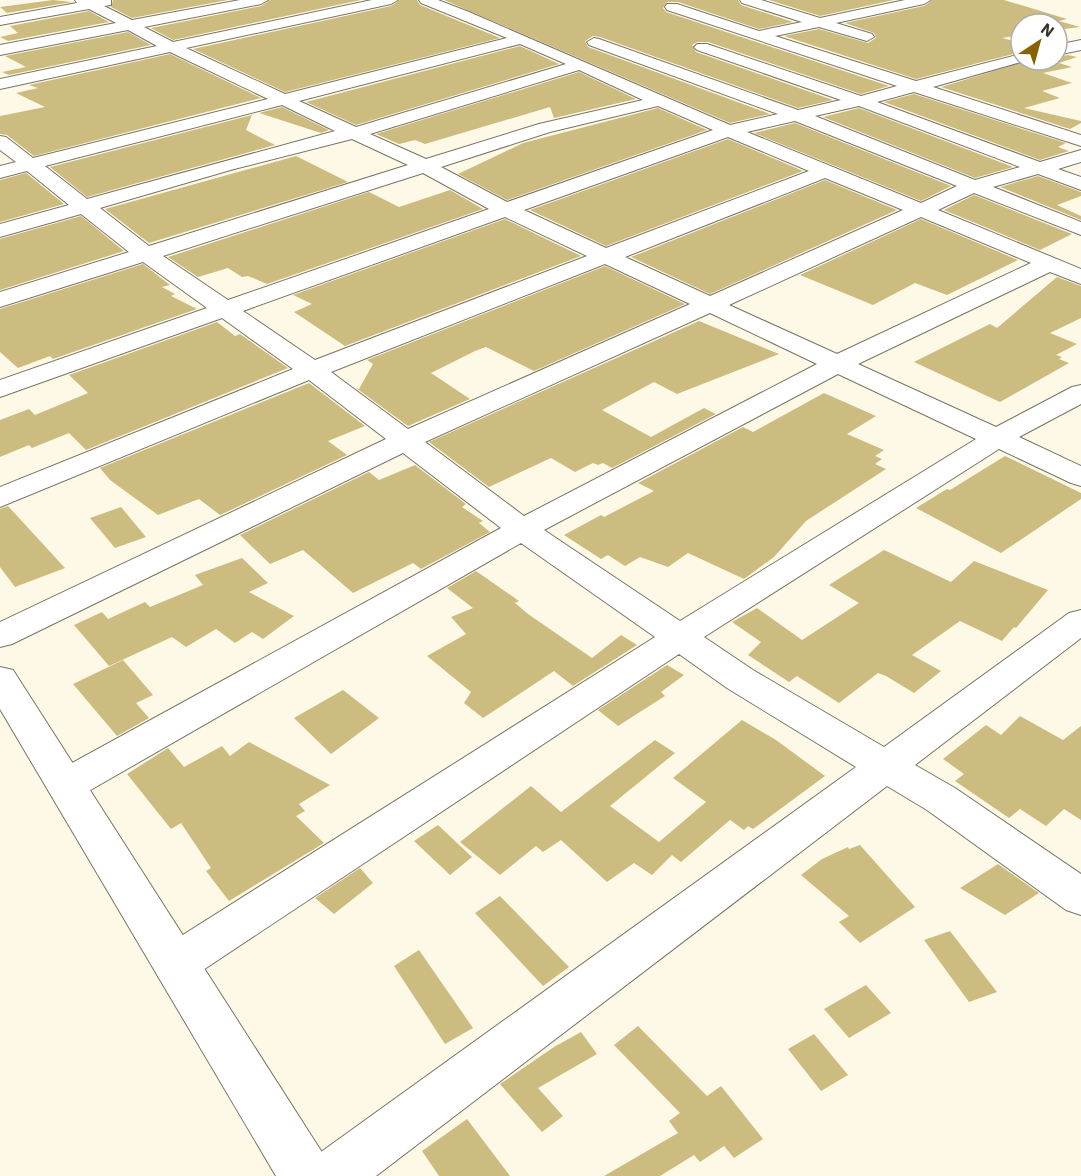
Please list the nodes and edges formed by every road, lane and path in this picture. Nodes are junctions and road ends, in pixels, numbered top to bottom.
1 (114, 0) edge
2 (261, 0) edge
3 (391, 0) edge
4 (426, 0) edge
5 (747, 0) edge
6 (924, 0) edge
7 (85, 2) edge
8 (852, 3) dead end
9 (672, 7) dead end
10 (909, 18) dead end
11 (0, 21) edge
12 (129, 26) junction
13 (763, 34) junction
14 (867, 37) dead end
15 (521, 39) junction
16 (594, 42) dead end
17 (172, 48) junction
18 (0, 50) edge
19 (672, 53) dead end
20 (642, 59) junction
21 (1009, 62) edge
22 (579, 65) junction
23 (0, 84) edge
24 (918, 86) junction
25 (285, 99) junction
26 (660, 100) junction
27 (860, 101) junction
28 (793, 114) junction
29 (728, 131) junction
30 (354, 132) junction
31 (0, 141) edge
32 (1081, 141) edge
33 (1081, 156) edge
34 (427, 167) junction
35 (15, 169) edge
36 (1038, 169) junction
37 (826, 171) junction
38 (1081, 184) edge
39 (972, 187) junction
40 (85, 208) junction
41 (504, 209) junction
42 (923, 209) junction
43 (1081, 229) edge
44 (0, 231) edge
45 (146, 254) junction
46 (607, 254) junction
47 (1050, 263) junction
48 (1081, 277) edge
49 (0, 300) edge
50 (710, 304) junction
51 (225, 308) junction
52 (835, 364) junction
53 (312, 370) junction
54 (0, 389) edge
55 (1081, 393) edge
56 (997, 438) junction
57 (405, 441) junction
58 (1081, 477) edge
59 (0, 498) edge
60 (522, 529) junction
61 (1081, 621) edge
62 (0, 636) edge
63 (678, 638) junction
64 (0, 679) edge
65 (66, 786) junction
66 (1081, 897) edge
67 (175, 964) junction
68 (306, 1176) edge
69 (333, 1176) edge

1 - 7 street
2 - 12 street
3 - 17 street
4 - 15 street
5 - 14 street
6 - 13 street
7 - 11 street
7 - 12 street
8 - 10 street
9 - 13 street
12 - 17 street
12 - 18 street
13 - 24 street
13 - 27 street
15 - 22 street
15 - 25 street
16 - 20 street
17 - 23 street
17 - 25 street
19 - 20 street
20 - 28 street
21 - 24 street
22 - 26 street
22 - 30 street
24 - 27 street
24 - 32 street
25 - 30 street
25 - 35 street
26 - 29 street
26 - 34 street
27 - 28 street
27 - 36 street
28 - 29 street
28 - 39 street
29 - 37 street
29 - 41 street
30 - 34 street
30 - 40 street
31 - 35 street
33 - 36 street
34 - 41 street
34 - 45 street
35 - 40 street
36 - 38 street
36 - 39 street
37 - 42 street
37 - 46 street
39 - 42 street
39 - 43 street
40 - 44 street
40 - 45 street
41 - 46 street
41 - 51 street
42 - 47 street
42 - 50 street
45 - 49 street
45 - 51 street
46 - 50 street
46 - 53 street
47 - 48 street
47 - 52 street
50 - 52 street
50 - 57 street
51 - 53 street
51 - 54 street
52 - 56 street
52 - 60 street
53 - 57 street
53 - 59 street
55 - 56 street
56 - 58 street
56 - 63 street
57 - 60 street
57 - 62 street
60 - 63 street
60 - 65 street
61 - 69 street
63 - 66 street
63 - 67 street
64 - 65 street
65 - 67 street
67 - 68 street

